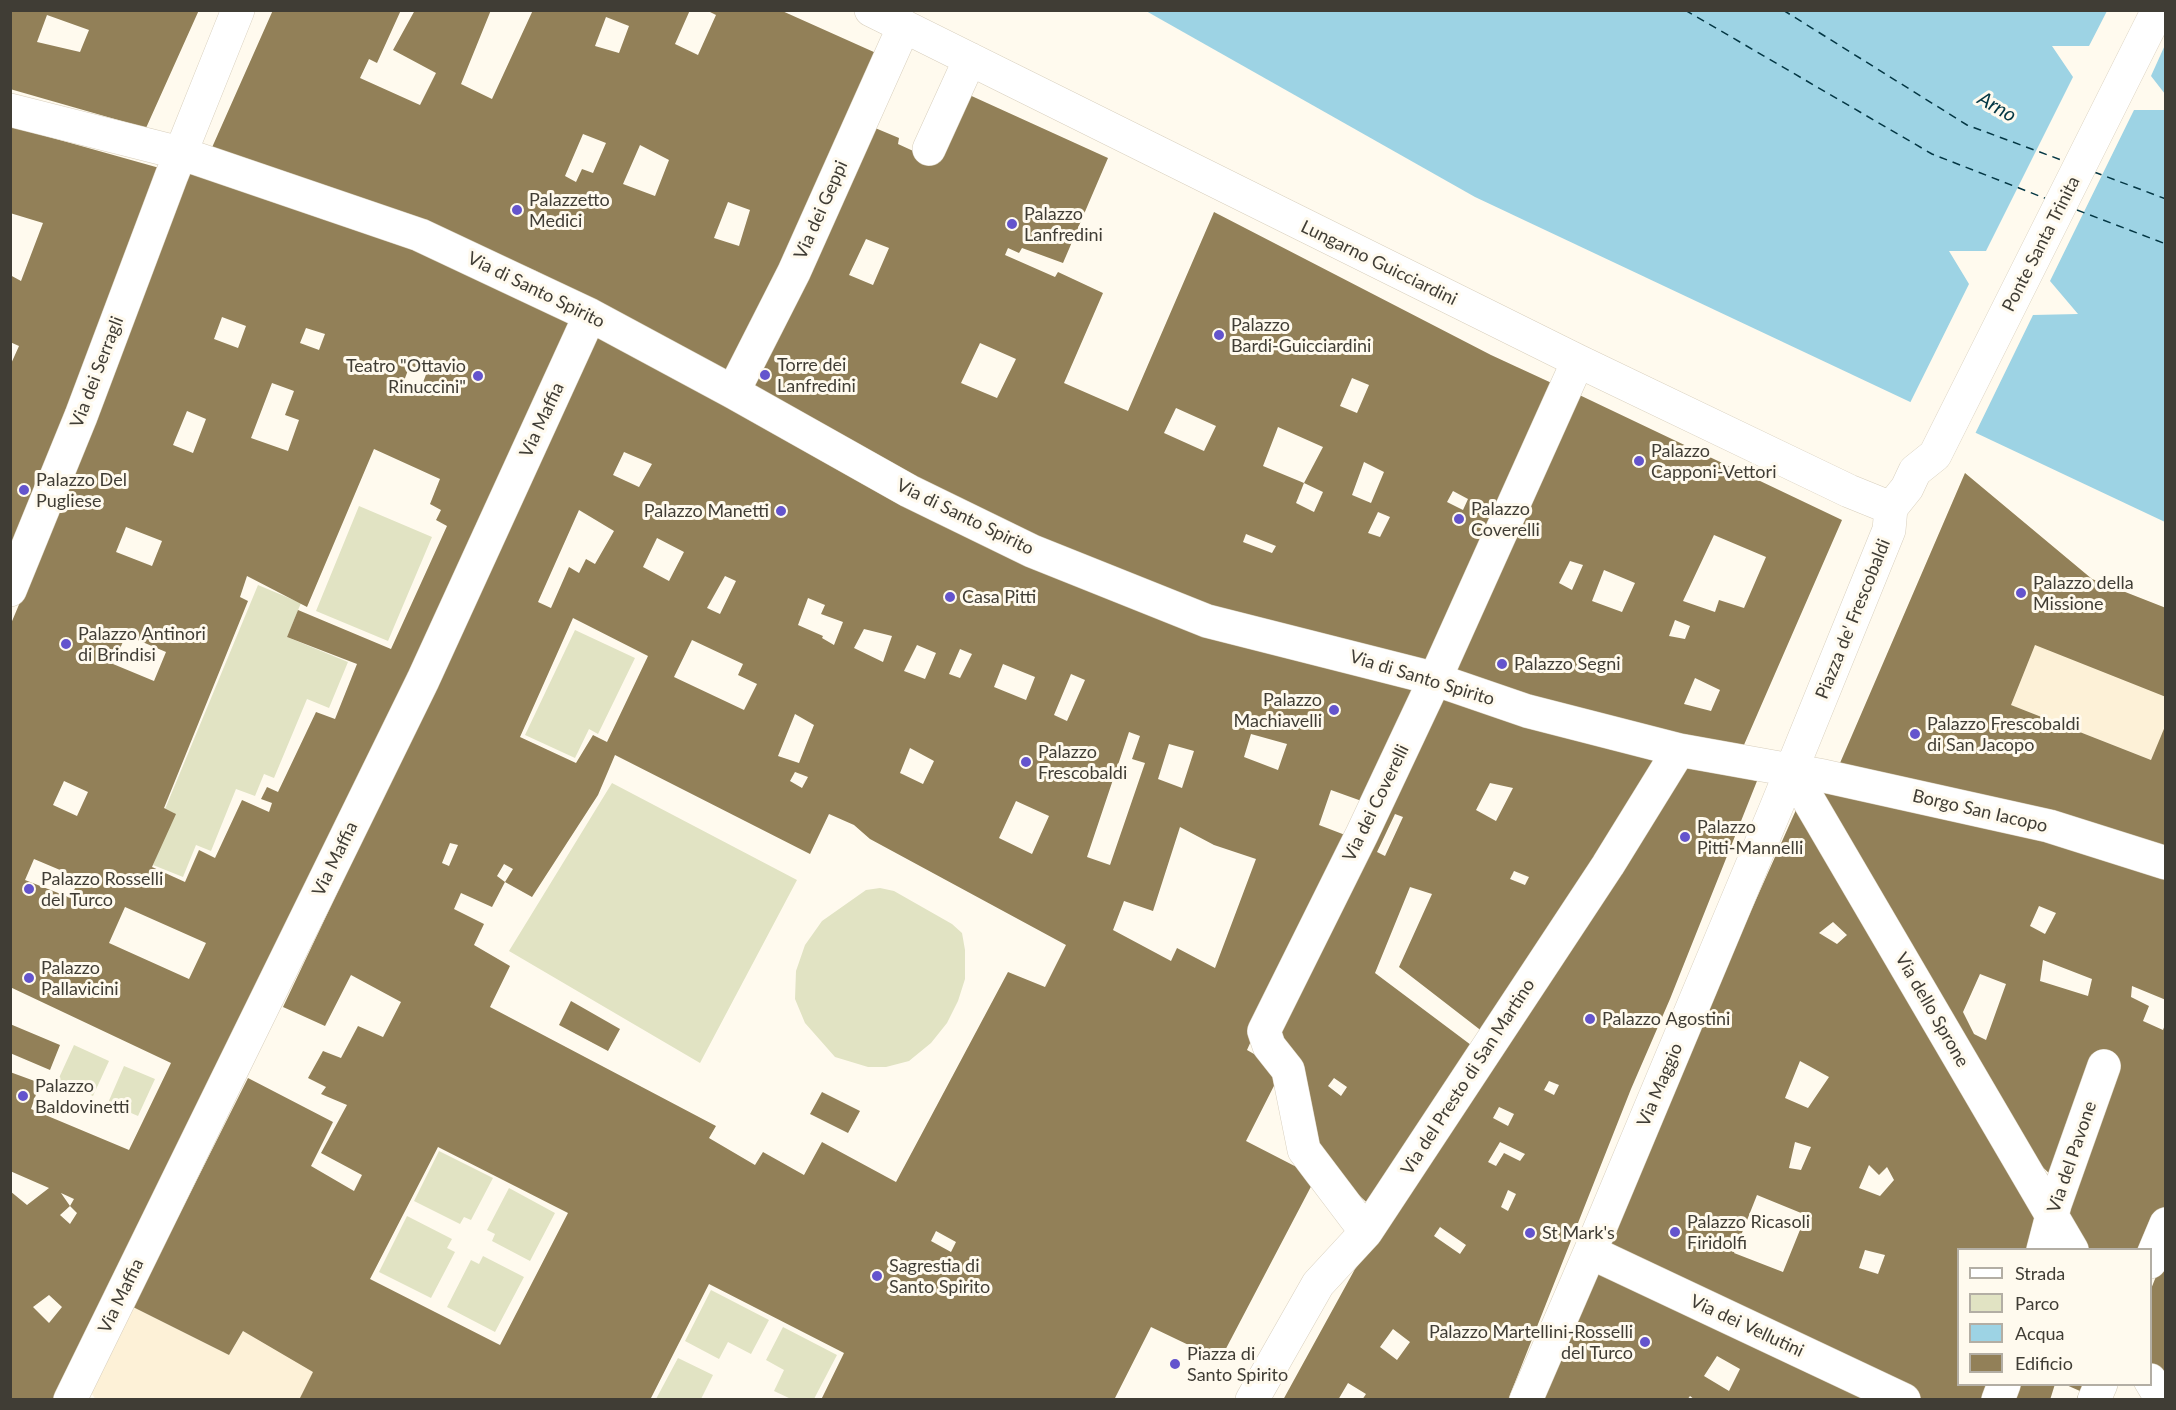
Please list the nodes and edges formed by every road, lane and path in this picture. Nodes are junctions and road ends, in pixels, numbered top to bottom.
1 (238, 10) edge
2 (871, 10) edge
3 (2158, 10) edge
4 (904, 26) junction
5 (970, 59) junction
6 (10, 110) edge
7 (929, 149) dead end
8 (180, 153) junction
9 (590, 315) junction
10 (1578, 361) junction
11 (733, 392) junction
12 (1925, 463) joint
13 (1891, 508) junction
14 (10, 590) edge
15 (1435, 679) junction
16 (1679, 750) junction
17 (1791, 770) junction
18 (2166, 863) edge
19 (2104, 1066) dead end
20 (2052, 1215) junction
21 (2166, 1224) edge
22 (1366, 1232) junction
23 (2044, 1248) edge
24 (2071, 1248) edge
25 (1590, 1252) junction
26 (2152, 1259) edge
27 (2152, 1382) edge
28 (2100, 1386) edge
29 (1529, 1398) edge
30 (70, 1400) edge
31 (1252, 1400) edge
32 (1904, 1400) edge
33 (2094, 1400) edge
34 (2162, 1400) edge

1 - 8 street, Via dei Serragli
2 - 4 street, Lungarno Guicciardini
3 - 12 street, Ponte Santa Trinita
4 - 5 street, Lungarno Guicciardini
4 - 11 street, Via dei Geppi
5 - 7 street
5 - 10 street, Lungarno Guicciardini
6 - 8 street, Via di Santo Spirito
8 - 9 street, Via di Santo Spirito
8 - 14 street, Via dei Serragli
9 - 11 street, Via di Santo Spirito
9 - 30 street, Via Maffia
10 - 13 street, Lungarno Guicciardini
10 - 15 street, Via dei Coverelli
11 - 15 street, Via di Santo Spirito
12 - 13 street, Piazza de' Frescobaldi
13 - 17 street, Piazza de' Frescobaldi
15 - 16 street, Via di Santo Spirito
15 - 22 street, Via dei Coverelli
16 - 17 street, Via di Santo Spirito
16 - 22 street, Via del Presto di San Martino
17 - 18 street, Borgo San Iacopo
17 - 20 street, Via dello Sprone
17 - 25 street, Via Maggio
19 - 20 street, Via del Pavone
20 - 23 street, Via del Pavone
20 - 24 street, Via dello Sprone
21 - 26 street
22 - 31 street, Via del Presto di San Martino
25 - 29 street, Via Maggio
25 - 32 street, Via dei Vellutini
27 - 34 street
28 - 33 street

